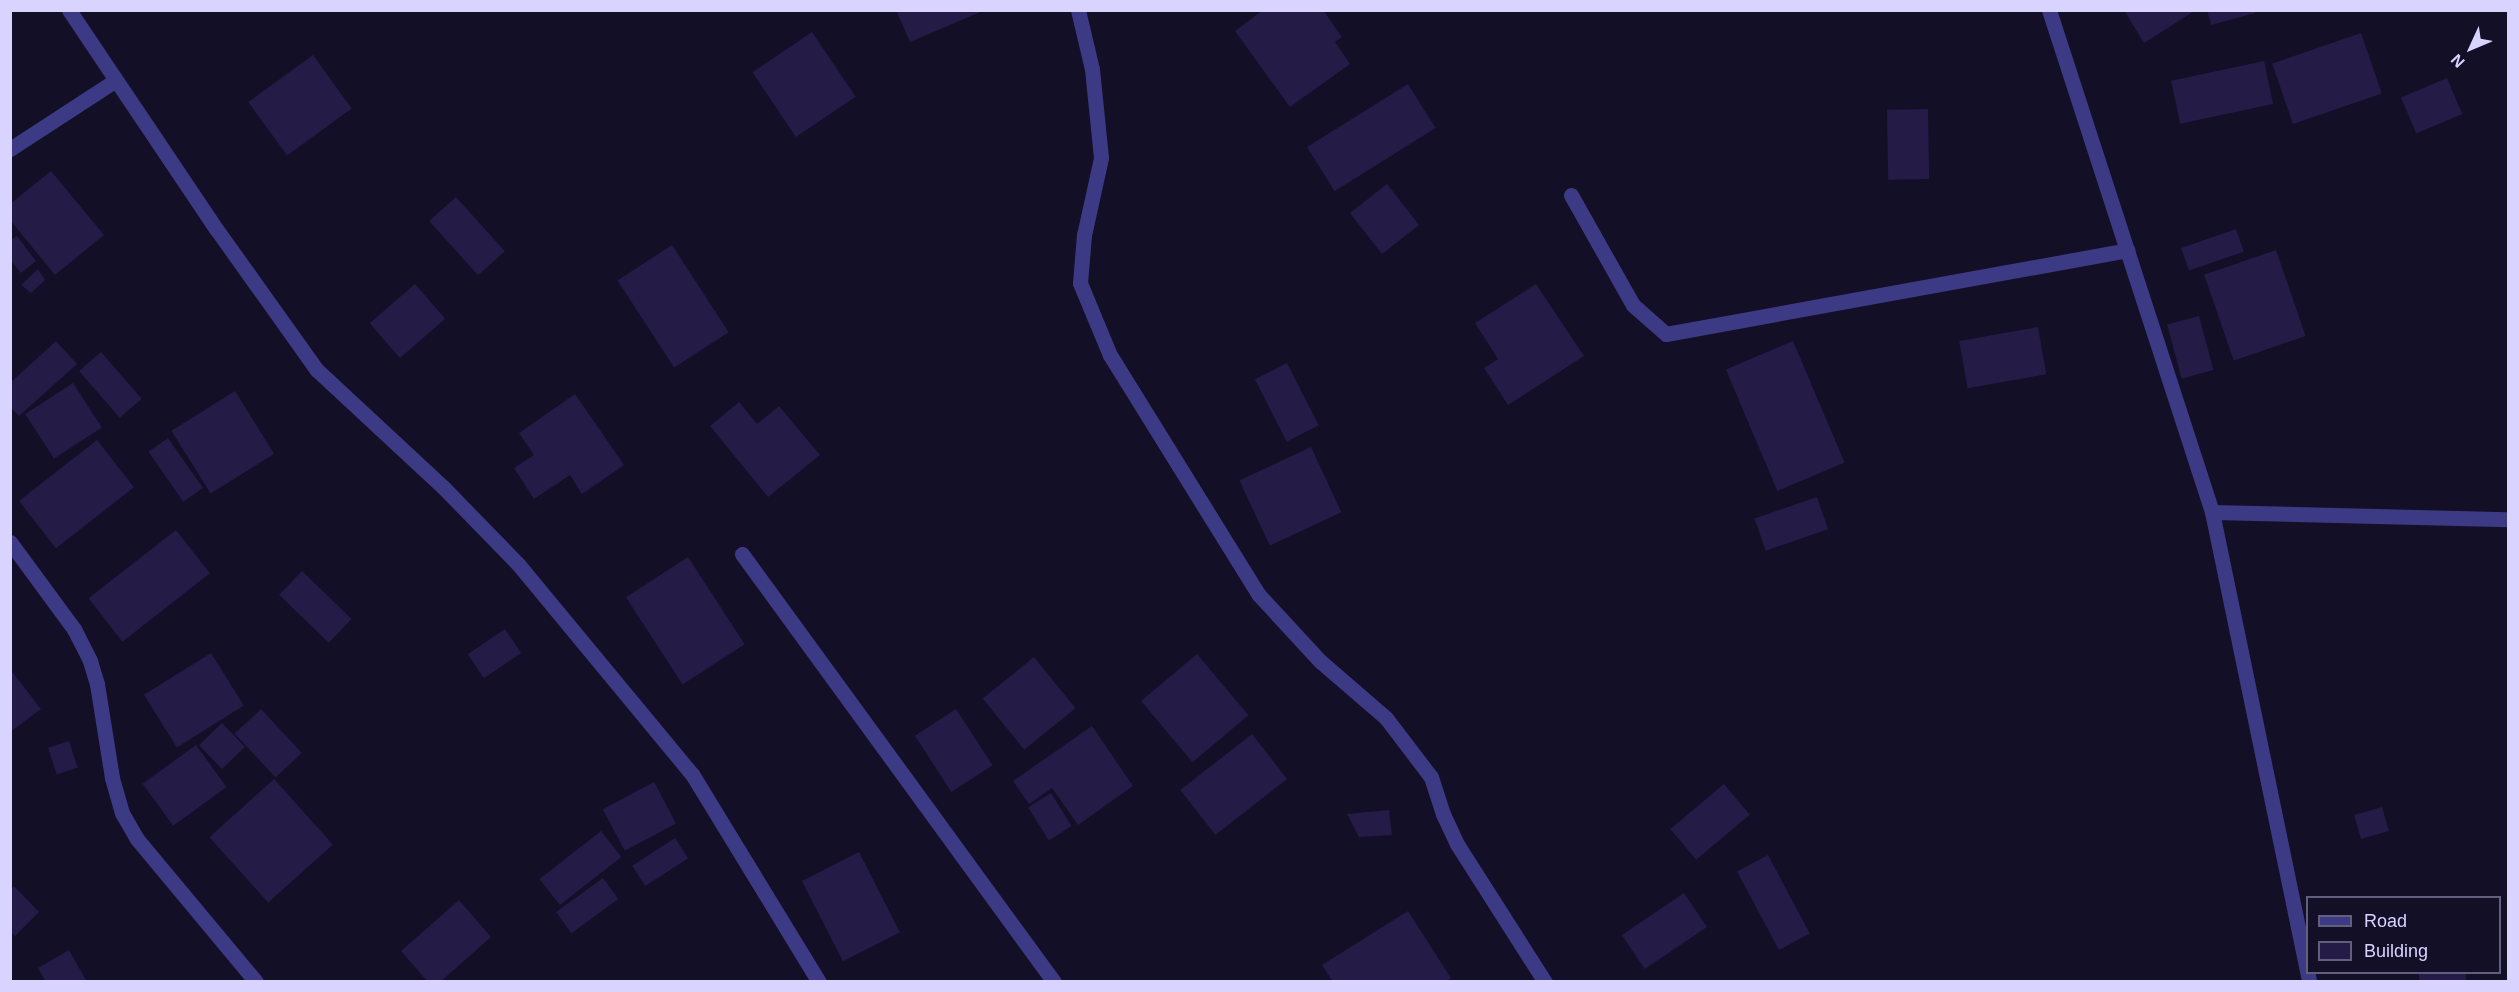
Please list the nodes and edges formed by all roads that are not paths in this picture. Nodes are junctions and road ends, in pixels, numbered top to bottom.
1 (69, 10) edge
2 (1078, 10) edge
3 (2049, 10) edge
4 (116, 80) junction
5 (10, 149) edge
6 (1571, 195) dead end
7 (2127, 250) junction
8 (2212, 512) junction
9 (2508, 519) edge
10 (10, 542) edge
11 (742, 554) dead end
12 (2306, 966) edge
13 (256, 981) edge
14 (819, 981) edge
15 (1054, 981) edge
16 (1545, 981) edge

1 - 4 street
2 - 16 street
3 - 7 street
4 - 5 street
4 - 14 street
6 - 7 street
7 - 8 street
8 - 9 street
8 - 12 street
10 - 13 street
11 - 15 street

